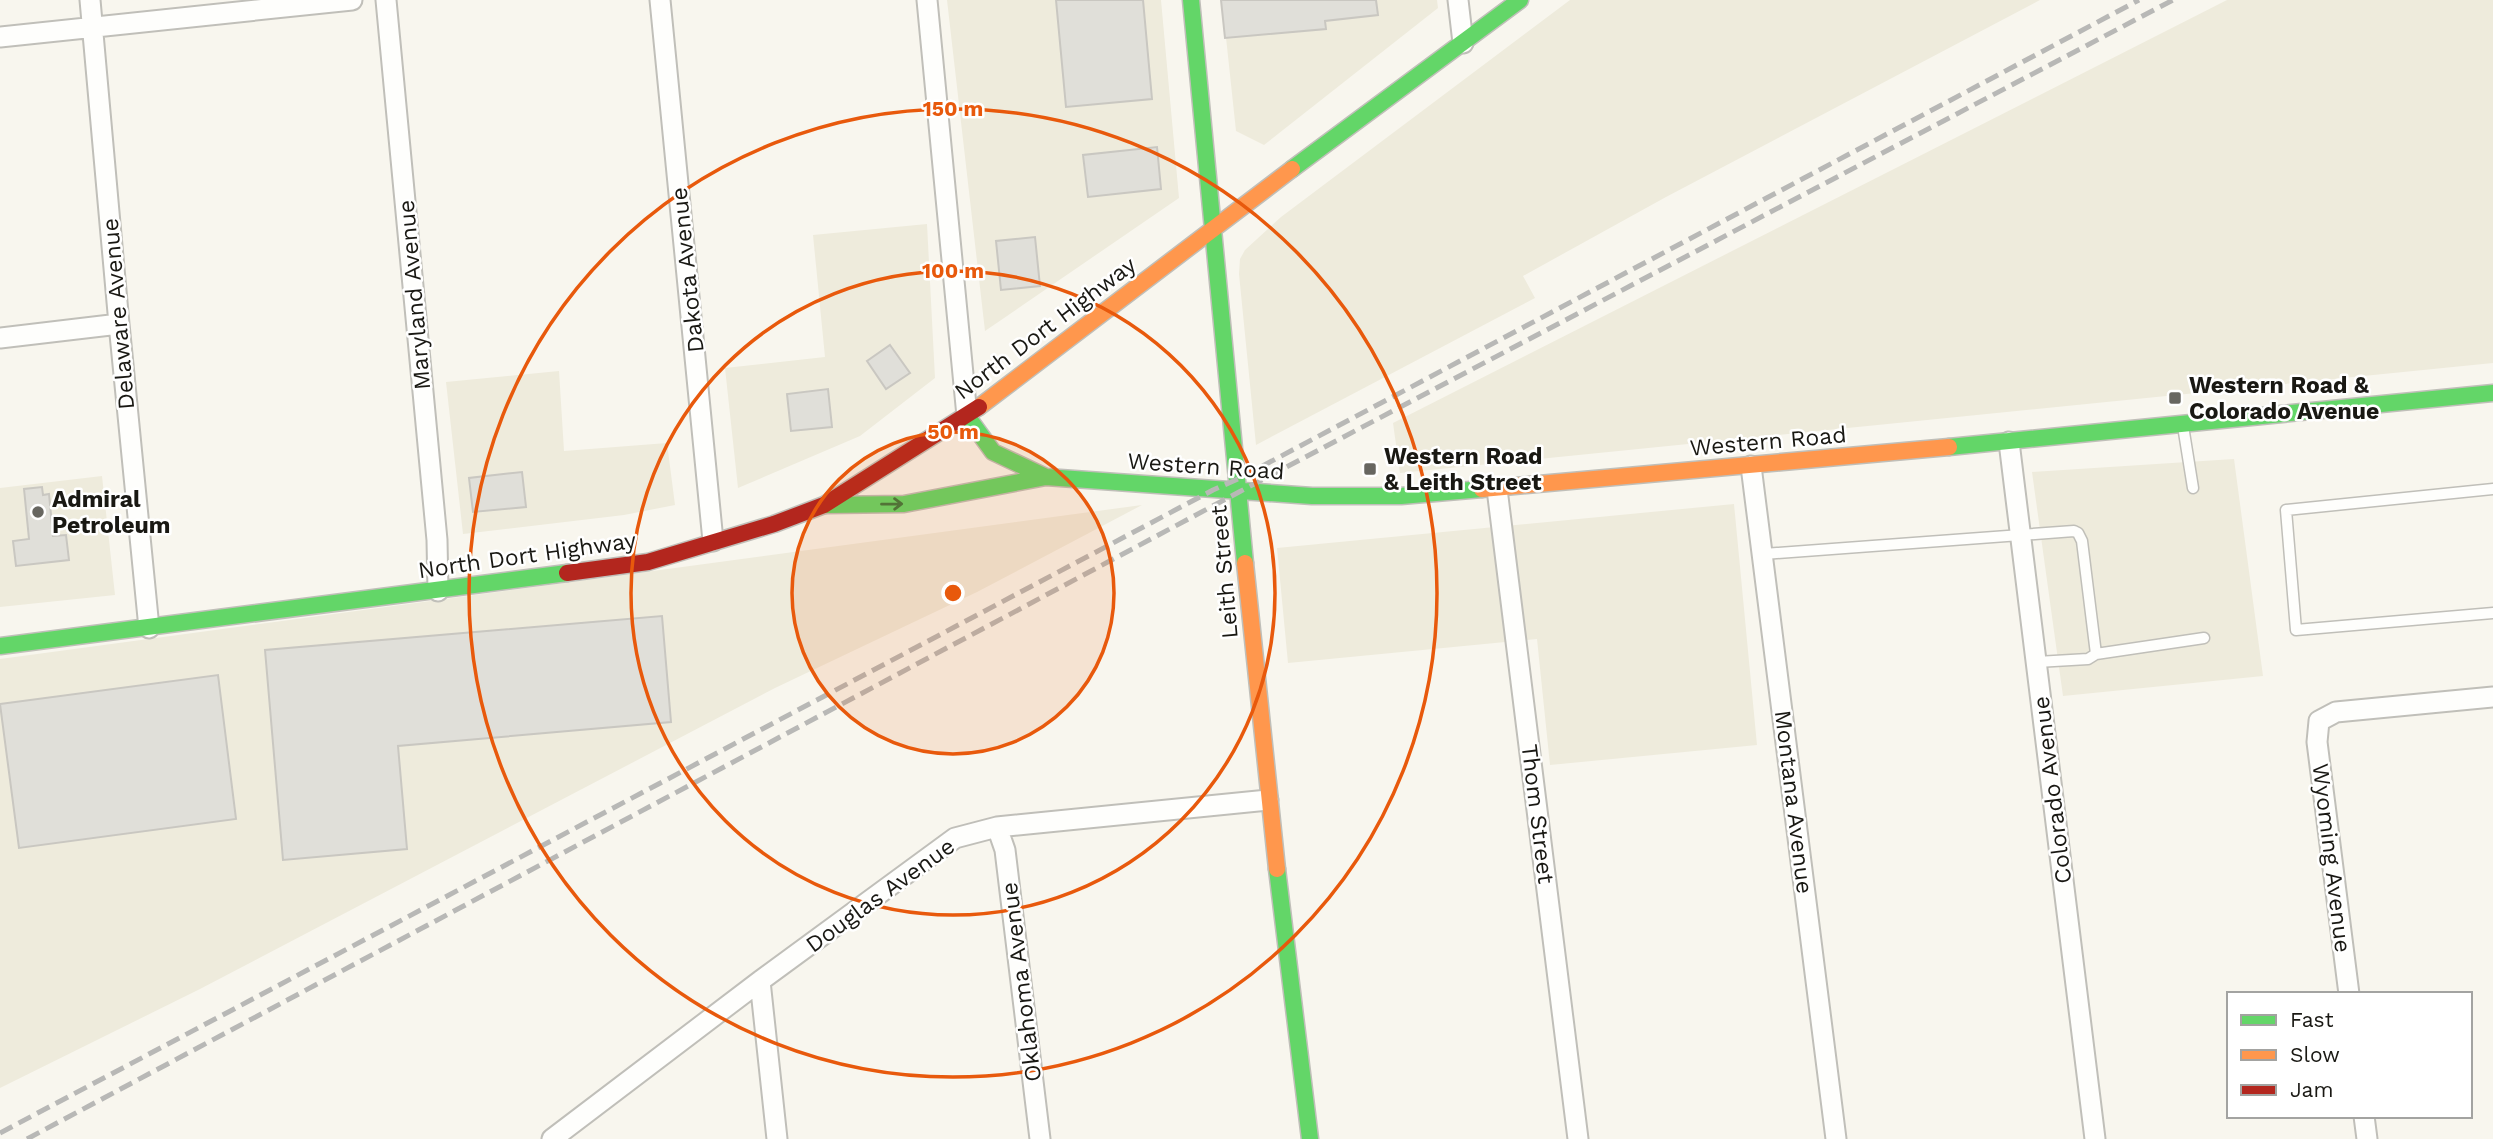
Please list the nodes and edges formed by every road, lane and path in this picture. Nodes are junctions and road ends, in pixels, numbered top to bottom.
1 (90, 0) edge
2 (352, 0) edge
3 (386, 0) edge
4 (660, 0) edge
5 (927, 0) edge
6 (1191, 0) edge
7 (1458, 0) edge
8 (1520, 0) edge
9 (92, 25) junction
10 (0, 37) edge
11 (1463, 43) junction
12 (1213, 228) junction
13 (119, 324) junction
14 (0, 338) edge
15 (2493, 393) edge
16 (967, 416) junction
17 (2183, 425) junction
18 (2009, 442) junction
19 (1751, 466) junction
20 (1046, 477) junction
21 (2193, 488) dead end
22 (1497, 489) junction
23 (2493, 489) edge
24 (1239, 492) junction
25 (824, 505) junction
26 (2021, 534) junction
27 (713, 541) junction
28 (1764, 554) junction
29 (438, 591) junction
30 (2493, 613) edge
31 (149, 628) junction
32 (2204, 638) dead end
33 (0, 646) edge
34 (2096, 654) junction
35 (2036, 662) junction
36 (2493, 696) edge
37 (1268, 800) junction
38 (997, 827) junction
39 (760, 981) junction
40 (2348, 992) edge
41 (2364, 1118) edge
42 (552, 1139) edge
43 (777, 1139) edge
44 (1040, 1139) edge
45 (1310, 1139) edge
46 (1578, 1139) edge
47 (1836, 1139) edge
48 (2095, 1139) edge
49 (2367, 1139) edge

1 - 9 street, Delaware Avenue
2 - 9 street
3 - 29 street, Maryland Avenue
4 - 27 street, Dakota Avenue
5 - 16 street
6 - 12 street, Leith Street
7 - 11 street
8 - 11 street, North Dort Highway
9 - 10 street
9 - 13 street, Delaware Avenue
11 - 12 street, North Dort Highway
12 - 16 street, North Dort Highway
12 - 24 street, Leith Street
13 - 14 street
13 - 31 street, Delaware Avenue
15 - 17 street, Western Road
16 - 20 street
16 - 25 street, North Dort Highway
17 - 18 street, Western Road
17 - 21 lane
18 - 19 street, Western Road
18 - 26 street, Colorado Avenue
19 - 22 street, Western Road
19 - 28 street, Montana Avenue
20 - 24 street, Western Road
25 -> 20 street
22 - 24 street, Western Road
22 - 46 street, Thom Street
23 - 30 lane
24 - 37 street, Leith Street
25 - 27 street, North Dort Highway
26 - 28 lane
26 - 34 lane
26 - 35 street, Colorado Avenue
27 - 29 street, North Dort Highway
28 - 47 street, Montana Avenue
29 - 31 street, North Dort Highway
31 - 33 street, North Dort Highway
32 - 34 lane
34 - 35 lane
35 - 48 street, Colorado Avenue
36 - 40 street, Wyoming Avenue
37 - 38 street, Douglas Avenue
37 - 45 street, Leith Street
38 - 39 street, Douglas Avenue
38 - 44 street, Oklahoma Avenue
39 - 42 street, Douglas Avenue
39 - 43 street
41 - 49 street

